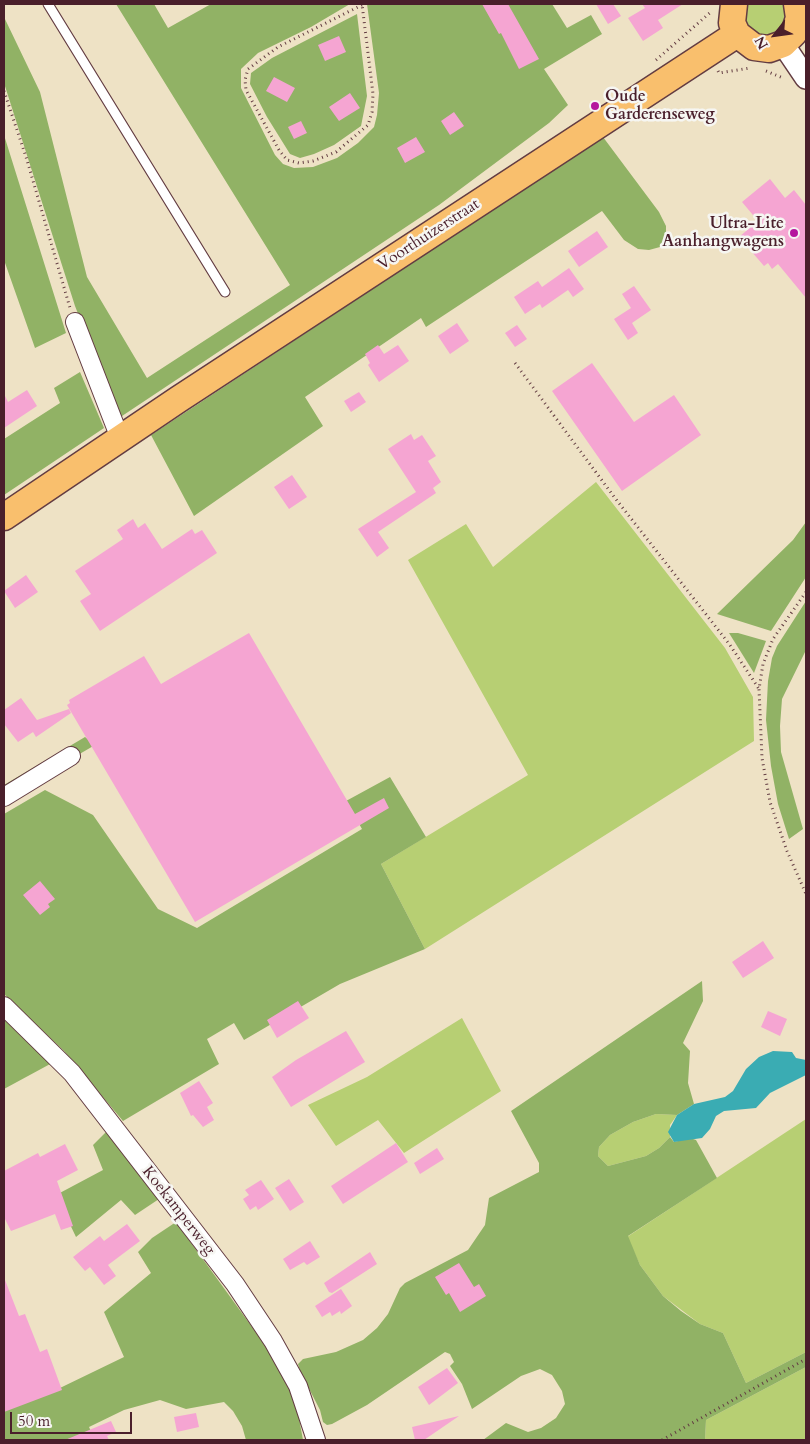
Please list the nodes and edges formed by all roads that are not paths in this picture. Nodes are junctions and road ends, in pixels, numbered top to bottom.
1 (48, 4) edge
2 (797, 4) edge
3 (724, 6) edge
4 (737, 34) junction
5 (783, 44) junction
6 (806, 78) edge
7 (225, 292) dead end
8 (75, 322) road end
9 (122, 437) junction
10 (4, 517) edge
11 (71, 756) dead end
12 (4, 797) edge
13 (4, 1006) edge
14 (316, 1440) edge

1 - 7 lane
2 - 5 main road
3 - 4 main road
4 - 5 main road
4 - 9 main road, Voorthuizerstraat
5 - 6 street
8 - 9 street
9 - 10 main road, Voorthuizerstraat
11 - 12 street
13 - 14 street, Koekamperweg

